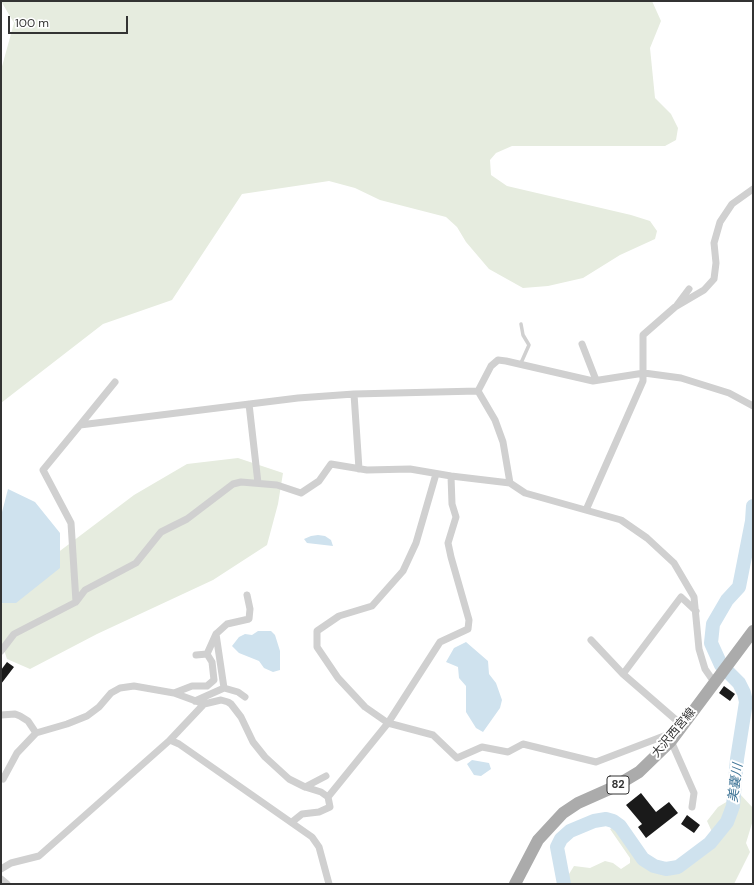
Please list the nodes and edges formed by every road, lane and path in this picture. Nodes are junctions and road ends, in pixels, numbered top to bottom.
1 (753, 189) edge
2 (689, 289) dead end
3 (675, 307) junction
4 (521, 324) dead end
5 (582, 344) dead end
6 (521, 363) junction
7 (644, 373) junction
8 (596, 380) junction
9 (116, 382) dead end
10 (478, 391) junction
11 (354, 394) junction
12 (249, 404) junction
13 (753, 406) edge
14 (80, 426) junction
15 (359, 469) junction
16 (436, 474) junction
17 (451, 476) junction
18 (258, 483) junction
19 (510, 483) junction
20 (586, 510) junction
21 (246, 595) dead end
22 (76, 602) junction
23 (696, 611) junction
24 (216, 634) junction
25 (752, 635) edge
26 (591, 640) dead end
27 (1, 651) edge
28 (196, 654) dead end
29 (207, 654) junction
30 (623, 674) junction
31 (716, 680) junction
32 (224, 688) junction
33 (174, 693) junction
34 (245, 697) dead end
35 (194, 701) junction
36 (204, 704) junction
37 (1, 716) edge
38 (388, 723) junction
39 (682, 727) junction
40 (36, 732) junction
41 (170, 740) junction
42 (671, 741) junction
43 (326, 776) dead end
44 (3, 779) dead end
45 (306, 787) junction
46 (328, 797) junction
47 (692, 807) dead end
48 (292, 822) junction
49 (1, 869) edge
50 (1, 879) edge
51 (7, 884) edge
52 (329, 884) edge
53 (515, 884) edge

1 - 3 street
2 - 3 street
3 - 7 street
4 - 6 lane
5 - 8 street
6 - 8 street
6 - 10 street
7 - 8 street
7 - 13 street
7 - 20 street
9 - 14 street
10 - 11 street
10 - 19 street
11 - 12 street
11 - 15 street
12 - 14 street
12 - 18 street
14 - 22 street
15 - 16 street
15 - 18 street
16 - 17 street
16 - 38 street
17 - 19 street
17 - 38 street
18 - 22 street
19 - 20 street
20 - 23 street
21 - 24 street
22 - 27 street
23 - 30 street
23 - 31 street
24 - 29 street
24 - 32 street
25 - 31 main road, 大沢西宮線 / 82
26 - 30 street
28 - 29 street
29 - 33 street
30 - 39 street
31 - 39 main road, 大沢西宮線 / 82
32 - 34 street
32 - 35 street
33 - 35 street
33 - 40 street
35 - 36 street
36 - 41 street
36 - 45 street
37 - 40 street
38 - 39 street
38 - 46 street
39 - 42 main road, 大沢西宮線 / 82
40 - 44 street
41 - 48 street
41 - 49 street
42 - 47 street
42 - 53 main road, 大沢西宮線 / 82
43 - 45 street
45 - 46 street
46 - 48 street
48 - 52 street
50 - 51 street

